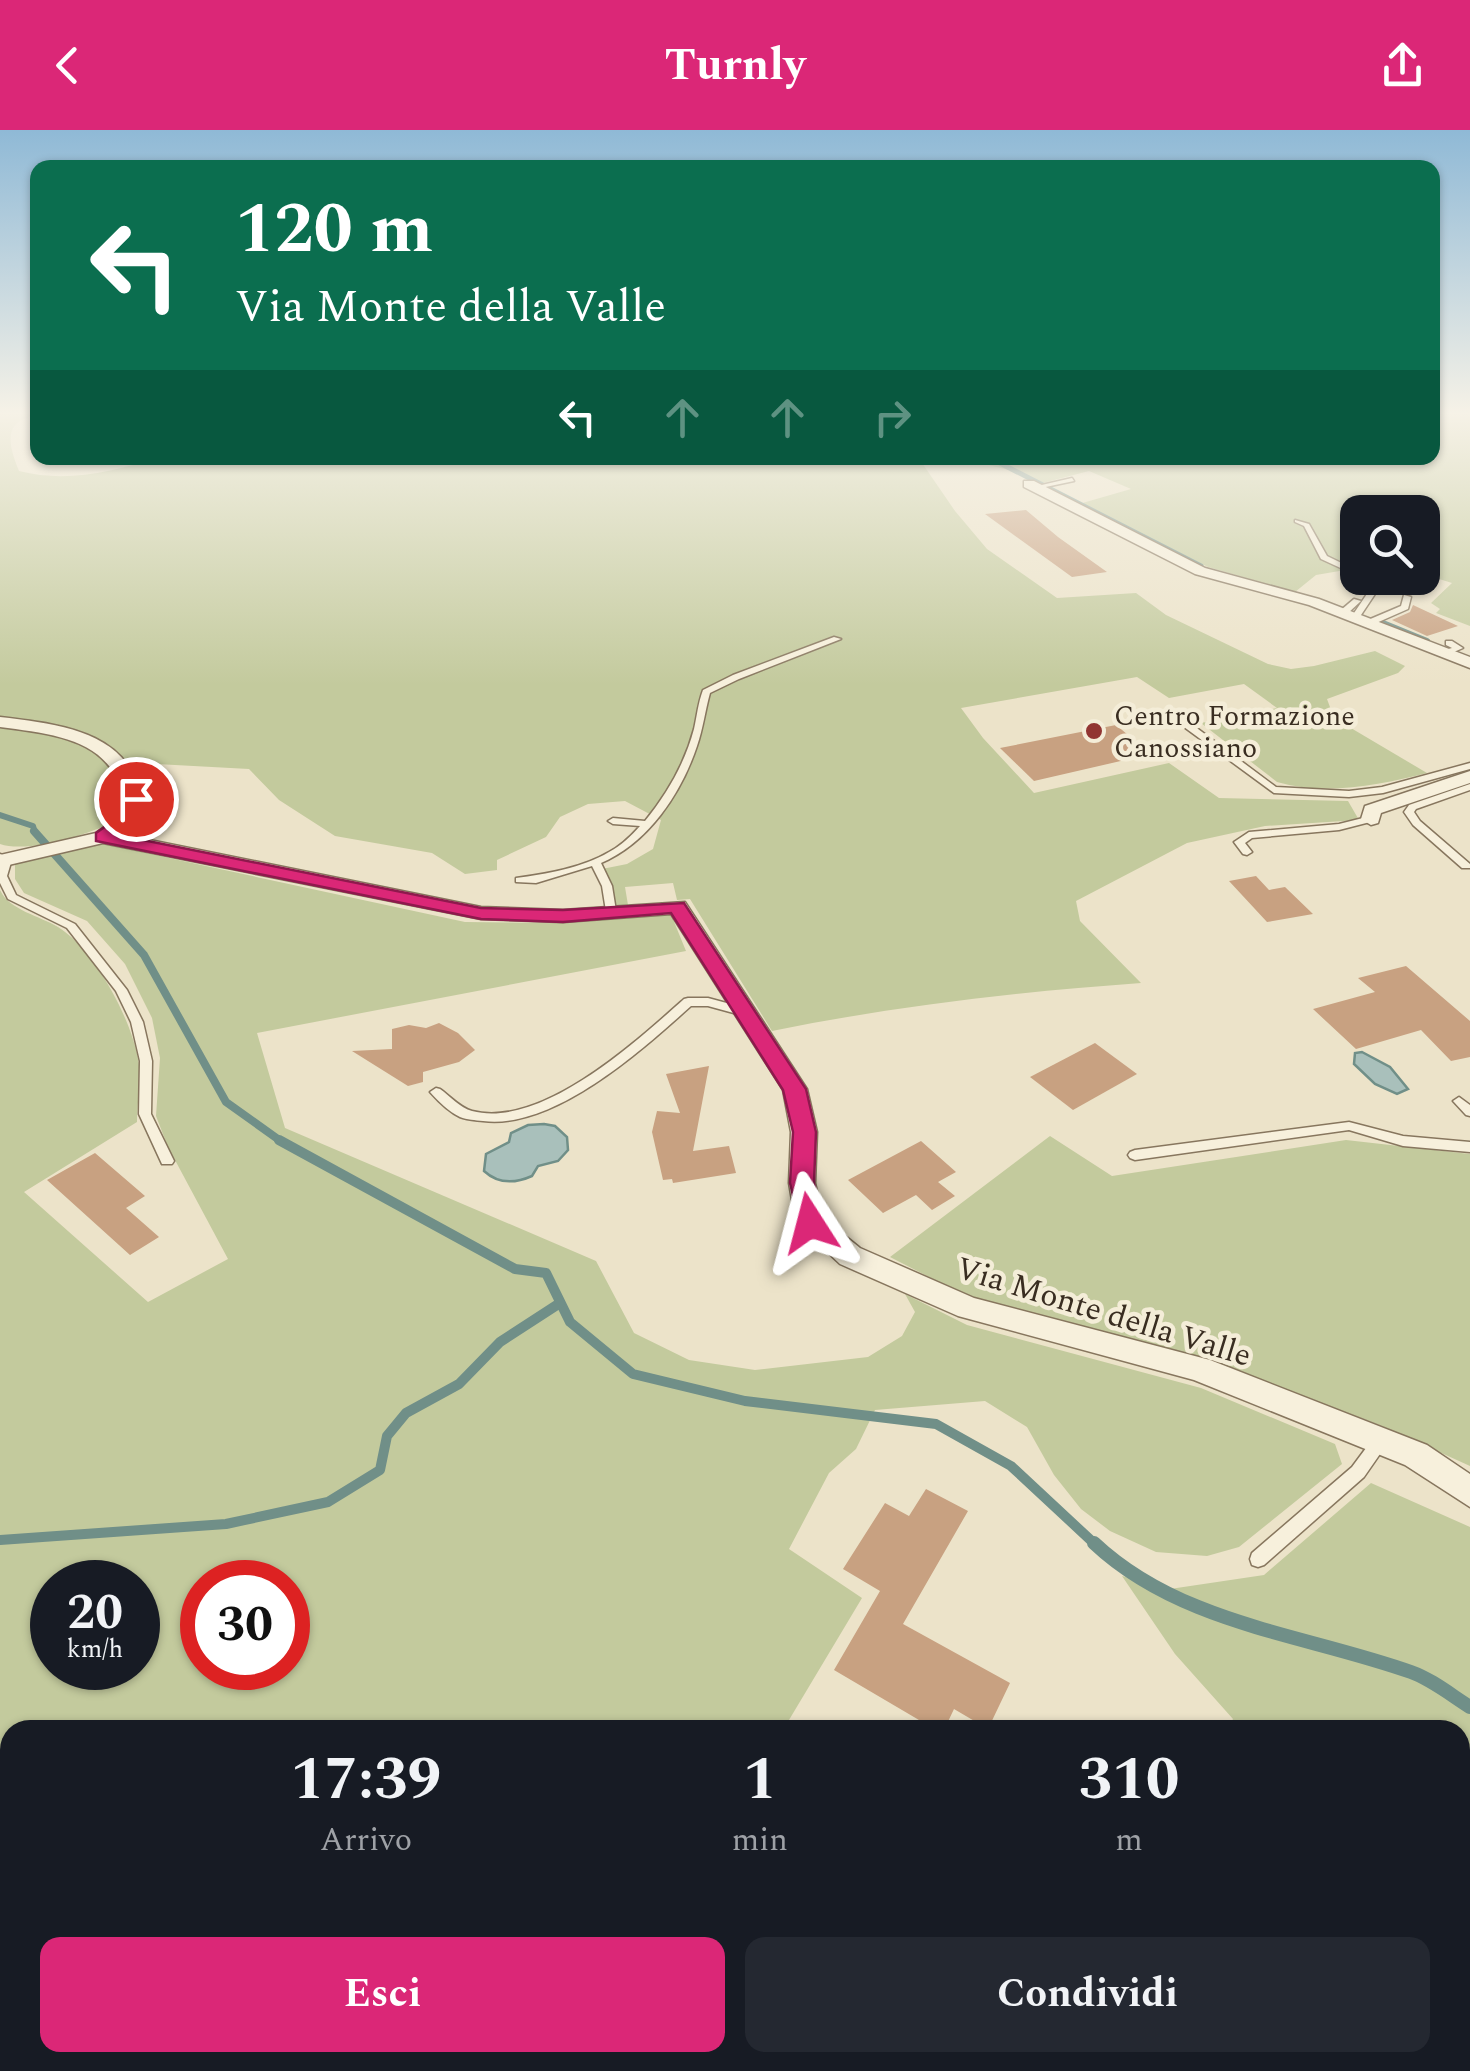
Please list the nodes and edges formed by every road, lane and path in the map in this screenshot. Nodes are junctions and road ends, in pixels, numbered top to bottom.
1 (1073, 504) edge
2 (1297, 522) dead end
3 (1340, 565) edge
4 (1372, 595) edge
5 (1407, 598) dead end
6 (1357, 613) junction
7 (837, 639) dead end
8 (1470, 662) edge
9 (0, 722) edge
10 (1187, 725) dead end
11 (1470, 766) edge
12 (1467, 785) edge
13 (1467, 803) dead end
14 (1371, 819) joint
15 (613, 820) dead end
16 (646, 824) junction
17 (103, 837) junction
18 (1246, 852) dead end
19 (2, 859) edge
20 (595, 862) junction
21 (1466, 866) dead end
22 (520, 880) dead end
23 (611, 910) junction
24 (740, 1011) junction
25 (436, 1092) dead end
26 (1459, 1101) dead end
27 (1470, 1112) edge
28 (1470, 1147) edge
29 (1135, 1154) dead end
30 (166, 1161) dead end
31 (1381, 1441) junction
32 (1470, 1492) edge
33 (1258, 1559) dead end

1 - 6 street
2 - 3 lane
4 - 6 lane
5 - 6 lane
6 - 8 street
7 - 16 lane
9 - 17 street
10 - 11 lane
12 - 13 lane
12 - 14 street
12 - 21 lane
14 - 18 lane
15 - 16 lane
16 - 20 lane
17 - 19 street, Via Monte della Valle
17 - 23 street, Via Monte della Valle
19 - 30 lane
20 - 22 lane
20 - 23 lane
23 - 24 street, Via Monte della Valle
24 - 25 lane
24 - 31 street, Via Monte della Valle
26 - 27 lane
28 - 29 lane
31 - 32 street, Via Monte della Valle
31 - 33 lane

